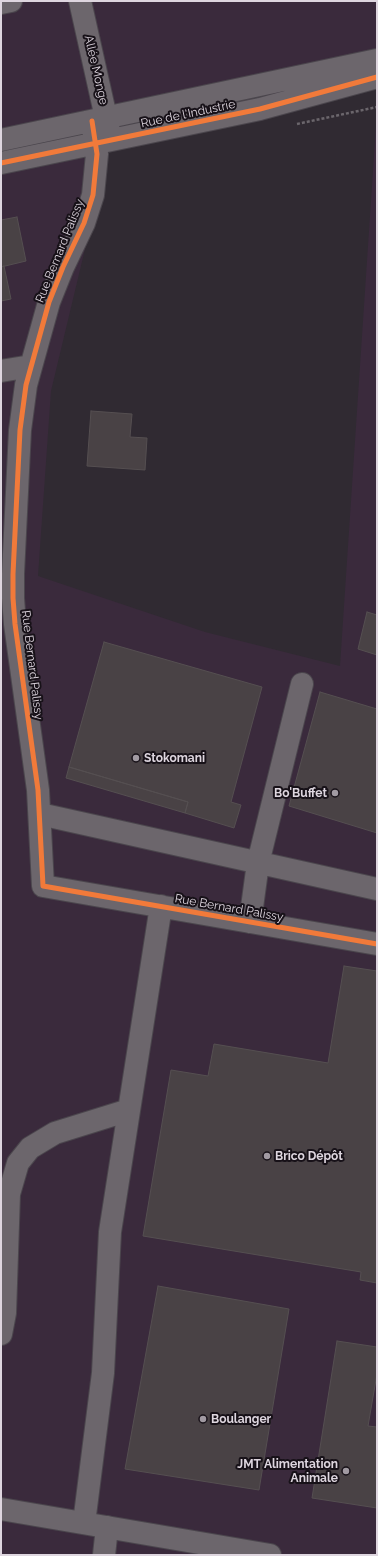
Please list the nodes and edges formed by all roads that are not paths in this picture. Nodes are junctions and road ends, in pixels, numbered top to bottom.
1 (11, 1) edge
2 (80, 1) edge
3 (1, 3) edge
4 (377, 60) edge
5 (377, 77) edge
6 (99, 119) junction
7 (1, 140) edge
8 (104, 142) junction
9 (1, 163) edge
10 (31, 366) junction
11 (1, 371) edge
12 (302, 684) dead end
13 (40, 814) junction
14 (258, 863) junction
15 (377, 889) edge
16 (161, 906) junction
17 (250, 922) junction
18 (376, 938) edge
19 (129, 1110) junction
20 (1, 1334) edge
21 (1, 1494) edge
22 (1, 1509) edge
23 (79, 1522) junction
24 (107, 1527) junction
25 (104, 1555) edge
26 (270, 1555) edge

1 - 3 street
2 - 6 street, Allée Monge
4 - 6 street, Rue de l'Industrie
5 - 8 street, Rue de l'Industrie
6 - 7 street, Rue de l'Industrie
6 - 8 street, Rue Bernard Palissy
8 - 9 street, Rue de l'Industrie
8 - 10 street, Rue Bernard Palissy
10 - 11 street
10 - 13 street, Rue Bernard Palissy
12 - 14 street
13 - 14 street
13 - 16 street, Rue Bernard Palissy
14 - 15 street
14 - 17 street
16 - 17 street, Rue Bernard Palissy
16 - 19 street
17 - 18 street, Rue Bernard Palissy
19 - 20 street
19 - 23 street
21 - 23 street
22 - 23 street
23 - 24 street
24 - 25 street
24 - 26 street

